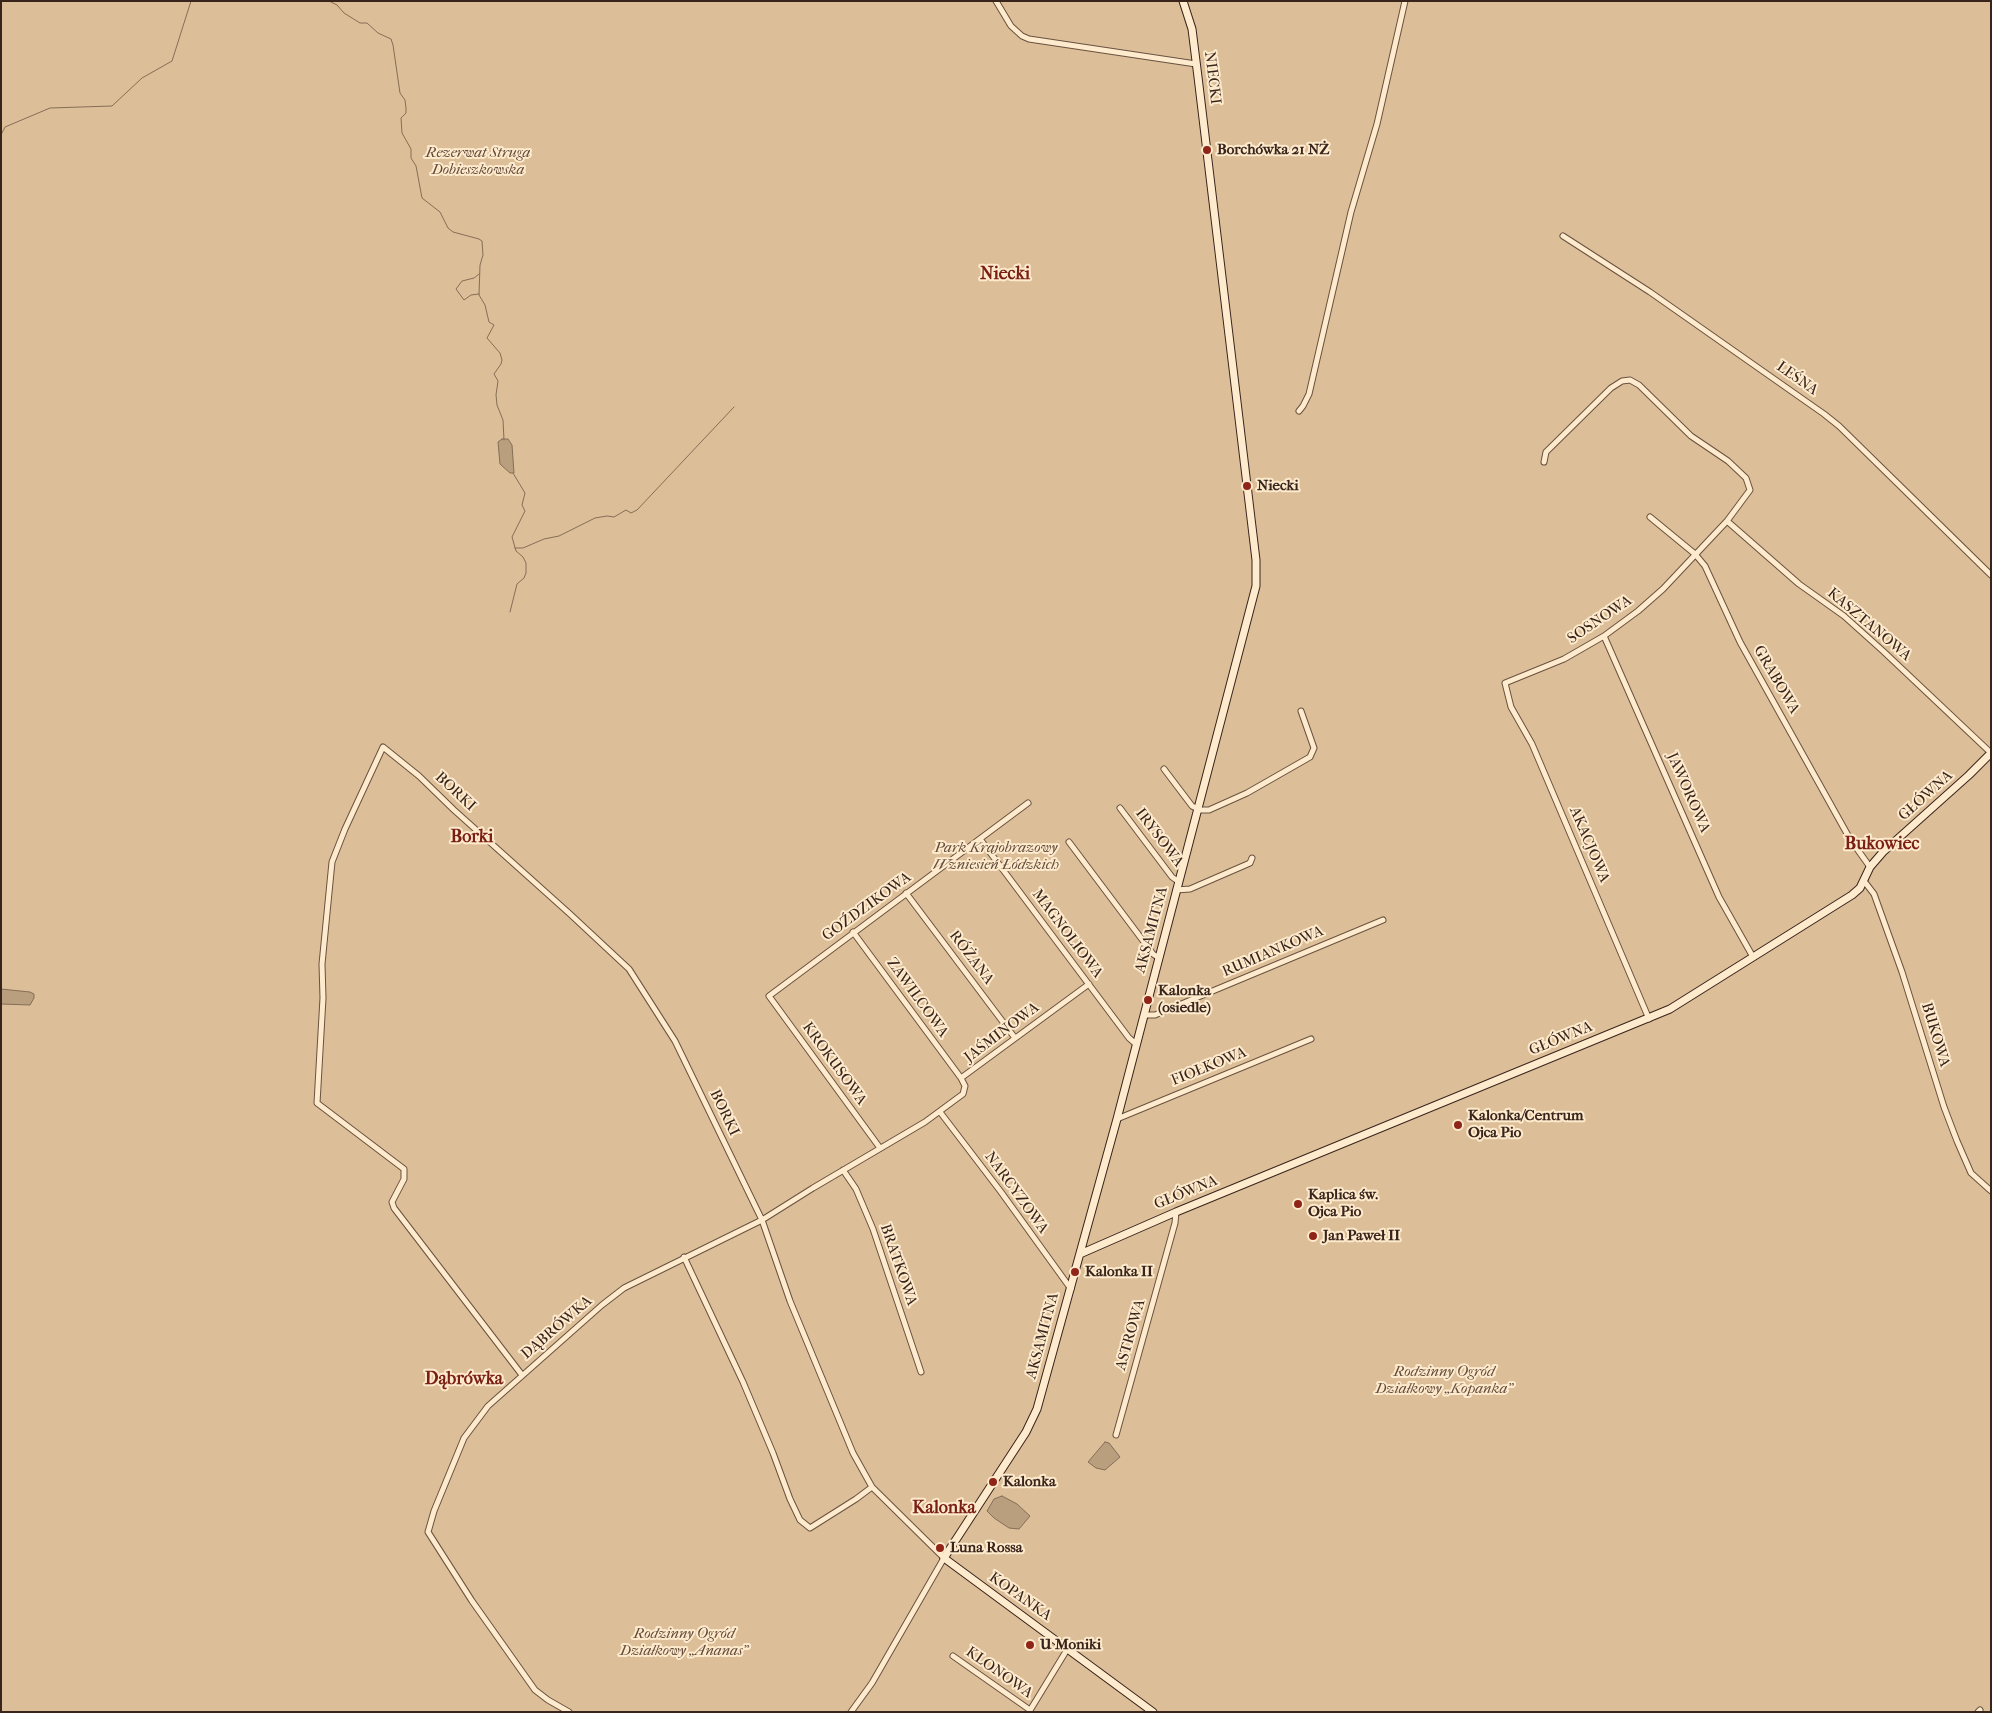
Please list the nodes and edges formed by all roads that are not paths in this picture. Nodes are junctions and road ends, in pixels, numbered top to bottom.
1 (996, 1) edge
2 (1183, 1) edge
3 (1405, 1) edge
4 (1196, 64) junction
5 (1563, 236) dead end
6 (1299, 411) dead end
7 (1544, 462) dead end
8 (1650, 517) dead end
9 (1727, 521) junction
10 (1695, 554) junction
11 (1991, 575) edge
12 (1604, 636) junction
13 (1505, 683) joint
14 (1301, 711) dead end
15 (1991, 753) edge
16 (1164, 769) dead end
17 (1028, 803) dead end
18 (1120, 808) dead end
19 (1197, 809) junction
20 (980, 839) junction
21 (1069, 842) dead end
22 (1252, 858) dead end
23 (1870, 867) junction
24 (1864, 881) junction
25 (1179, 882) junction
26 (1176, 890) junction
27 (906, 894) junction
28 (1383, 920) dead end
29 (853, 932) junction
30 (1754, 957) junction
31 (1159, 958) junction
32 (1088, 984) junction
33 (769, 996) joint
34 (1144, 1015) junction
35 (1649, 1019) junction
36 (1015, 1038) junction
37 (1311, 1039) dead end
38 (1136, 1044) junction
39 (961, 1078) junction
40 (940, 1112) junction
41 (1117, 1119) junction
42 (880, 1148) junction
43 (843, 1170) junction
44 (1991, 1191) edge
45 (1176, 1212) junction
46 (762, 1220) junction
47 (1080, 1254) junction
48 (684, 1257) junction
49 (1071, 1288) junction
50 (921, 1372) dead end
51 (522, 1375) junction
52 (1116, 1435) dead end
53 (872, 1487) junction
54 (944, 1558) junction
55 (1068, 1648) junction
56 (953, 1656) dead end
57 (1030, 1711) edge
58 (569, 1712) edge
59 (851, 1712) edge
60 (1153, 1712) edge

1 - 4 street
2 - 4 street, NIECKI
3 - 6 street
4 - 19 street, NIECKI
5 - 11 street, LEŚNA
7 - 9 street
8 - 10 street, GRABOWA
9 - 10 street
9 - 15 street, KASZTANOWA
10 - 12 street, SOSNOWA
10 - 23 street, GRABOWA
12 - 13 street, SOSNOWA
12 - 30 street, JAWOROWA
13 - 35 street, AKACJOWA
14 - 19 street
15 - 23 street, GŁÓWNA
16 - 19 street
17 - 20 street, GOŹDZIKOWA
18 - 25 street, IRYSOWA
19 - 25 street, AKSAMITNA
20 - 27 street, GOŹDZIKOWA
20 - 32 street, MAGNOLIOWA
21 - 31 street
22 - 26 street
23 - 24 street, GŁÓWNA
24 - 30 street, GŁÓWNA
24 - 44 street, BUKOWA
25 - 26 street, AKSAMITNA
26 - 31 street, AKSAMITNA
27 - 29 street, GOŹDZIKOWA
27 - 36 street, RÓŻANA
28 - 34 street, RUMIANKOWA
29 - 33 street, GOŹDZIKOWA
29 - 39 street, ZAWILCOWA
30 - 35 street, GŁÓWNA
31 - 34 street, AKSAMITNA
32 - 36 street, JAŚMINOWA
32 - 38 street, MAGNOLIOWA
33 - 42 street, KROKUSOWA
34 - 38 street, AKSAMITNA
35 - 45 street, GŁÓWNA
36 - 39 street, JAŚMINOWA
37 - 41 street, FIOŁKOWA
38 - 41 street, AKSAMITNA
39 - 40 street, JAŚMINOWA
40 - 42 street, JAŚMINOWA
40 - 49 street, NARCYZOWA
41 - 47 street, AKSAMITNA
42 - 43 street, JAŚMINOWA
43 - 46 street, DĄBRÓWKA
43 - 50 street, BRATKOWA
45 - 47 street, GŁÓWNA
45 - 52 street, ASTROWA
46 - 48 street, DĄBRÓWKA
46 - 51 street, BORKI
46 - 53 street, BORKI
47 - 49 street, AKSAMITNA
48 - 51 street, DĄBRÓWKA
48 - 53 street
49 - 54 street, AKSAMITNA
51 - 58 street, DĄBRÓWKA
53 - 54 street, BORKI
54 - 55 street, KOPANKA
54 - 59 street, AKSAMITNA
55 - 57 street
55 - 60 street, KOPANKA
56 - 57 street, KLONOWA

